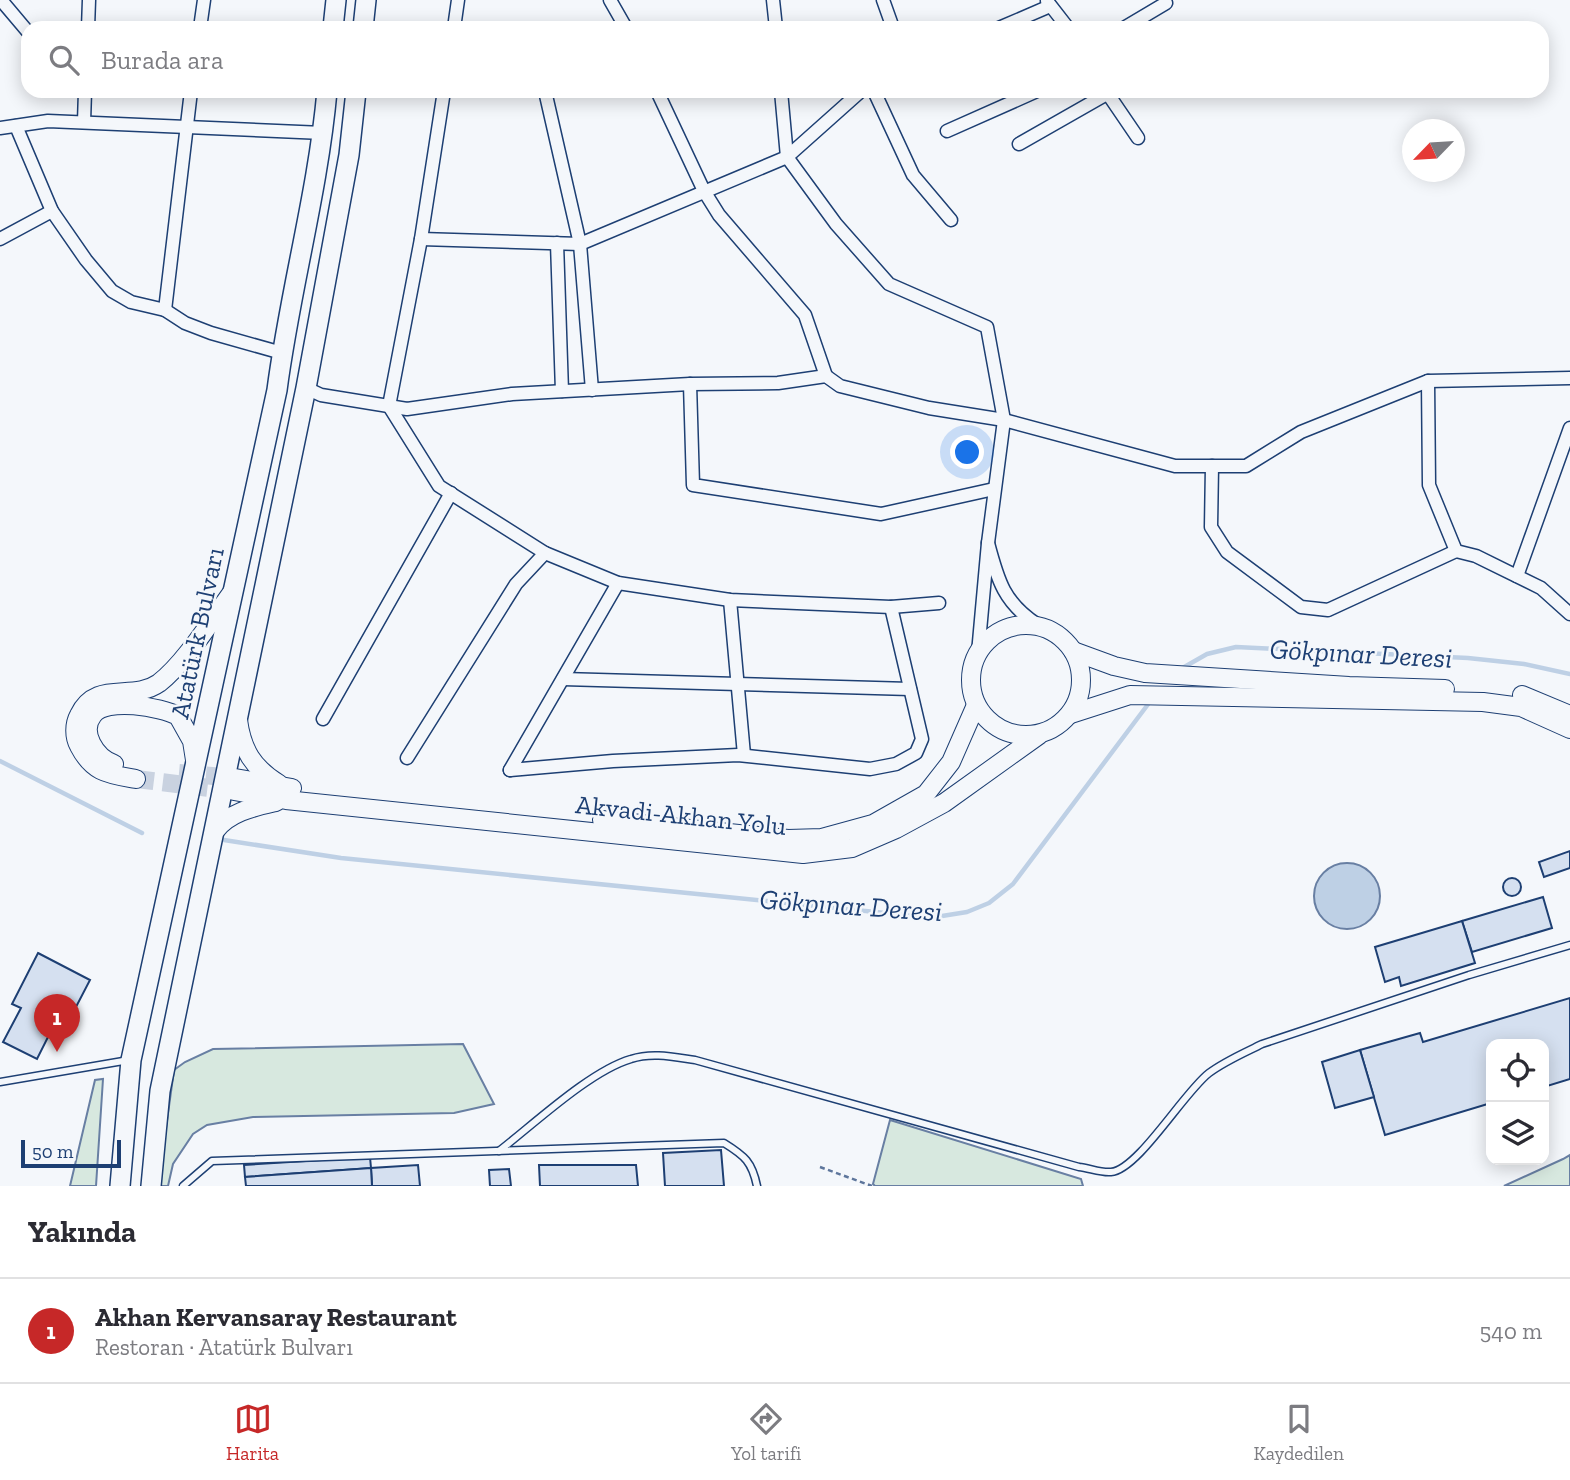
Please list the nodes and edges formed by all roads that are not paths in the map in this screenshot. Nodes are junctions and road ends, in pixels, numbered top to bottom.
1 (1, 0) edge
2 (89, 0) edge
3 (204, 0) edge
4 (336, 0) edge
5 (366, 0) edge
6 (458, 0) edge
7 (610, 0) edge
8 (773, 0) edge
9 (883, 0) edge
10 (1048, 3) edge
11 (1166, 3) dead end
12 (88, 21) edge
13 (201, 21) edge
14 (334, 21) edge
15 (364, 21) edge
16 (455, 21) edge
17 (622, 21) edge
18 (775, 21) edge
19 (890, 21) edge
20 (1013, 21) edge
21 (1063, 21) edge
22 (1136, 21) edge
23 (21, 24) edge
24 (85, 98) edge
25 (190, 98) edge
26 (326, 98) edge
27 (355, 98) edge
28 (443, 98) edge
29 (547, 98) edge
30 (660, 98) edge
31 (782, 98) edge
32 (853, 98) edge
33 (877, 98) edge
34 (1021, 98) edge
35 (1098, 98) edge
36 (1112, 98) edge
37 (84, 122) junction
38 (16, 126) junction
39 (186, 126) junction
40 (0, 128) edge
41 (947, 131) dead end
42 (323, 133) junction
43 (1139, 138) dead end
44 (1019, 144) dead end
45 (786, 157) junction
46 (704, 191) junction
47 (52, 211) junction
48 (951, 220) dead end
49 (0, 239) edge
50 (421, 239) junction
51 (557, 243) junction
52 (580, 244) junction
53 (165, 310) junction
54 (282, 352) junction
55 (826, 376) junction
56 (1570, 378) edge
57 (1428, 381) junction
58 (690, 384) junction
59 (306, 388) junction
60 (592, 390) junction
61 (562, 391) junction
62 (389, 406) junction
63 (1004, 420) junction
64 (1570, 428) edge
65 (1212, 466) junction
66 (994, 489) junction
67 (451, 493) junction
68 (988, 543) junction
69 (1456, 551) junction
70 (545, 553) junction
71 (1517, 576) junction
72 (618, 583) junction
73 (233, 591) junction
74 (730, 600) junction
75 (939, 603) dead end
76 (891, 607) junction
77 (1570, 614) edge
78 (1038, 625) junction
79 (1073, 651) junction
80 (978, 653) junction
81 (563, 679) junction
82 (737, 685) junction
83 (910, 689) junction
84 (976, 705) junction
85 (1071, 714) junction
86 (1570, 715) edge
87 (323, 719) dead end
88 (238, 720) junction
89 (1570, 729) edge
90 (1039, 735) junction
91 (744, 755) junction
92 (407, 758) dead end
93 (196, 762) junction
94 (234, 785) tunnel mouth
95 (287, 794) junction
96 (215, 831) junction
97 (1570, 945) edge
98 (131, 1060) junction
99 (0, 1082) edge
100 (499, 1151) junction
101 (120, 1186) edge
102 (151, 1186) edge
103 (183, 1186) edge
104 (758, 1186) edge

1 - 23 street
2 - 12 street
3 - 13 street
4 - 14 main road
5 - 15 main road
6 - 16 street
7 - 17 street
8 - 18 street
9 - 19 street
10 - 20 street
10 - 21 street
11 - 22 street
24 - 37 street
25 - 39 street
26 - 42 main road, Atatürk Bulvarı
27 - 59 main road
28 - 50 street
29 - 52 street
30 - 46 street
31 - 45 street
32 - 45 street
33 - 48 street
34 - 41 street
35 - 44 street
36 - 43 street
37 - 38 street
37 - 39 street
38 - 40 street
38 - 47 street
39 - 42 street
39 - 53 street
42 - 54 main road, Atatürk Bulvarı
45 - 46 street
45 - 63 street
46 - 52 street
46 - 55 street
47 - 49 street
47 - 53 street
50 - 51 street
50 - 62 street
51 - 52 street
51 - 61 street
52 - 60 street
53 - 54 street
54 - 73 main road, Atatürk Bulvarı
55 - 58 street
55 - 63 street
56 - 57 street
57 - 65 street
57 - 69 street
58 - 60 street
58 - 66 street
59 - 62 street
59 - 88 main road
60 - 61 street
61 - 62 street
62 - 67 street
63 - 65 street
63 - 66 street
64 - 71 street
65 - 69 street
66 - 68 street
67 - 70 street
67 - 87 street
68 - 78 street
68 - 80 street
69 - 71 street
70 - 72 street
70 - 92 street
71 - 77 street
72 - 74 street
72 - 81 street
73 - 93 main road, Atatürk Bulvarı
73 - 93 main road
74 - 76 street
74 - 82 street
75 - 76 street
76 - 83 street
78 - 79 main road
78 - 80 main road
79 - 85 main road
79 - 86 main road
80 - 84 main road
81 - 82 street
81 - 91 street
82 - 83 street
82 - 91 street
83 - 91 street
84 - 90 main road
84 - 95 main road, Akvadi-Akhan Yolu
85 - 89 main road
85 - 90 main road
88 - 95 main road
88 - 96 main road
90 - 95 main road, Akvadi-Akhan Yolu
93 - 98 main road, Atatürk Bulvarı
94 - 95 main road
95 - 96 main road
96 - 102 main road
97 - 100 lane
98 - 99 lane
98 - 101 main road, Atatürk Bulvarı
100 - 103 lane
100 - 104 lane

